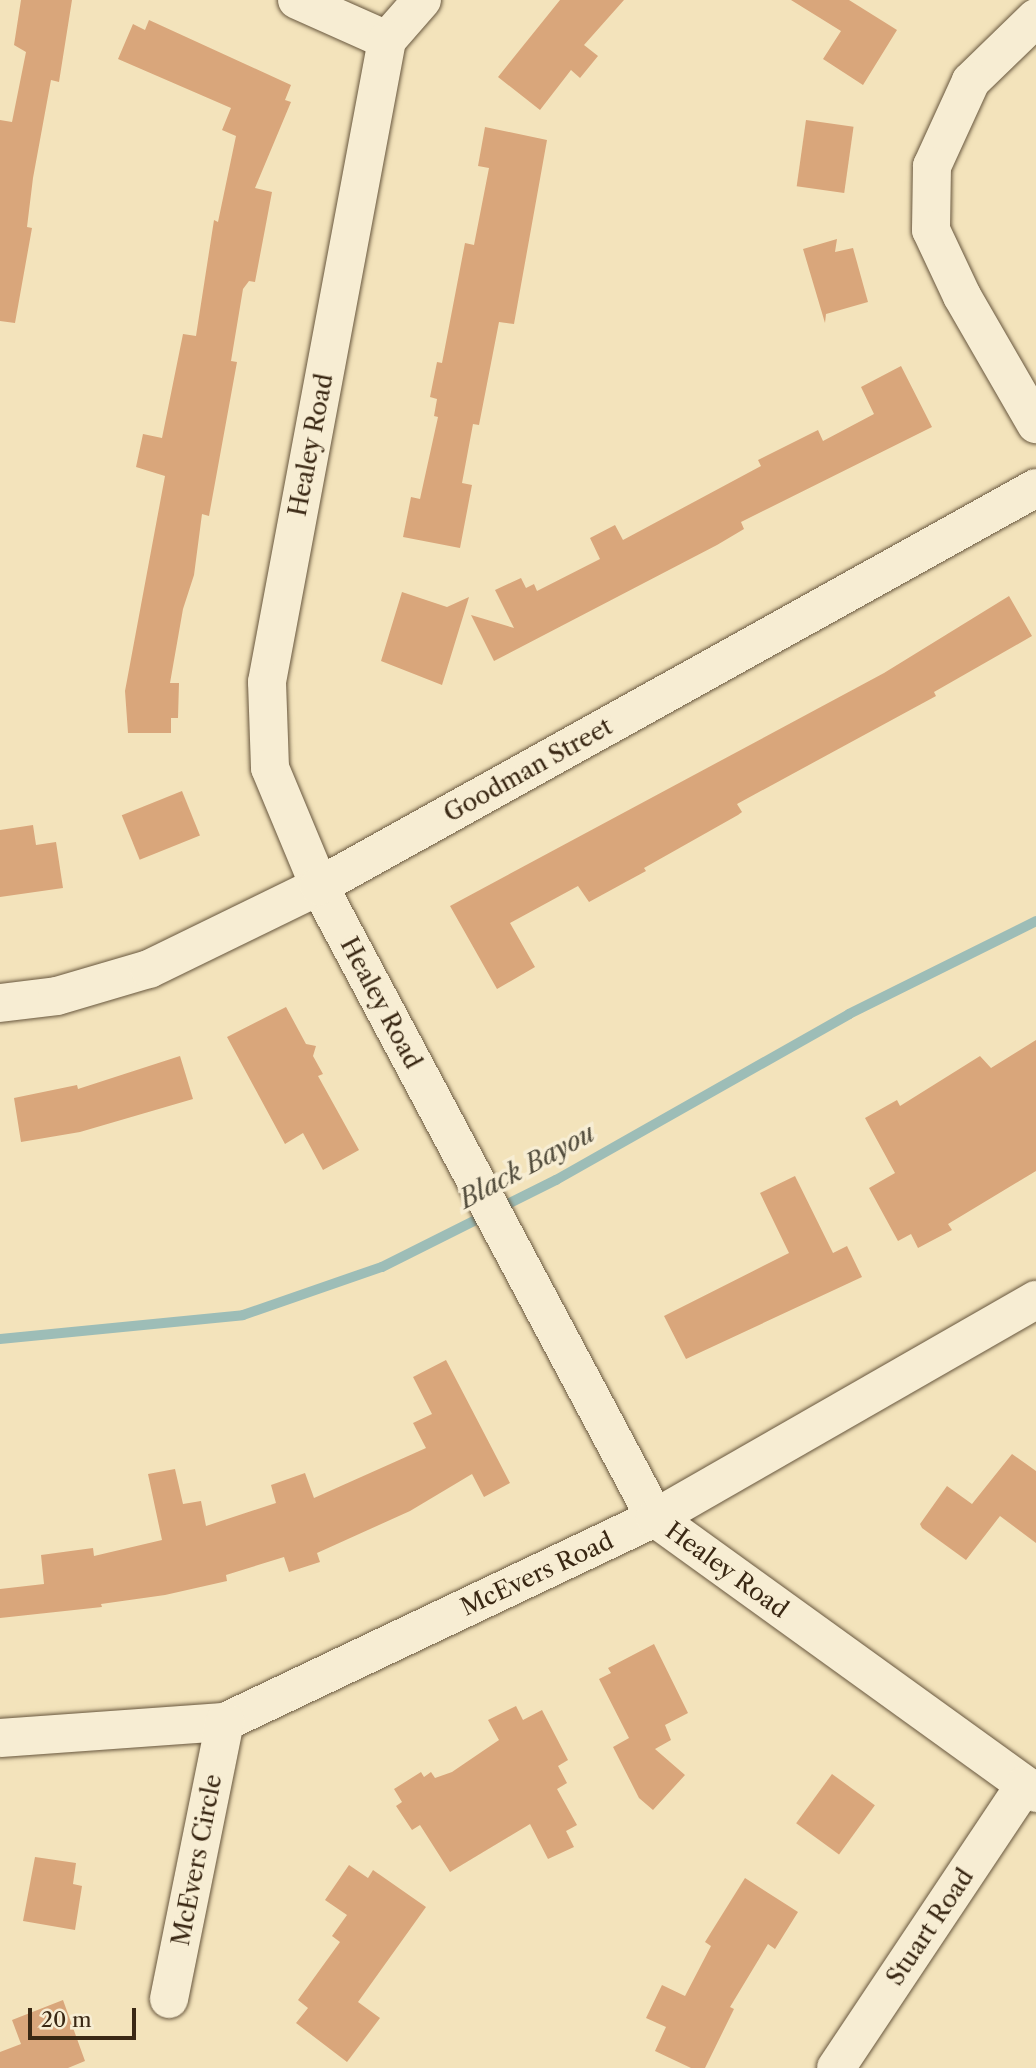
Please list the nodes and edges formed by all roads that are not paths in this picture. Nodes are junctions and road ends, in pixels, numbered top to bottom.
1 (297, 0) edge
2 (422, 0) edge
3 (1036, 18) edge
4 (387, 40) junction
5 (1036, 424) edge
6 (1036, 488) edge
7 (319, 886) junction
8 (0, 1003) edge
9 (1036, 1300) edge
10 (655, 1518) junction
11 (225, 1722) junction
12 (0, 1738) edge
13 (1030, 1789) edge
14 (169, 1999) dead end
15 (836, 2068) edge

1 - 4 street
2 - 4 street
3 - 5 street
4 - 7 street, Healey Road
6 - 7 street, Goodman Street
7 - 8 street, Goodman Street
7 - 10 street, Healey Road
9 - 10 street, McEvers Road
10 - 11 street, McEvers Road
10 - 13 street, Healey Road
11 - 12 street, McEvers Road
11 - 14 street, McEvers Circle
13 - 15 street, Stuart Road

